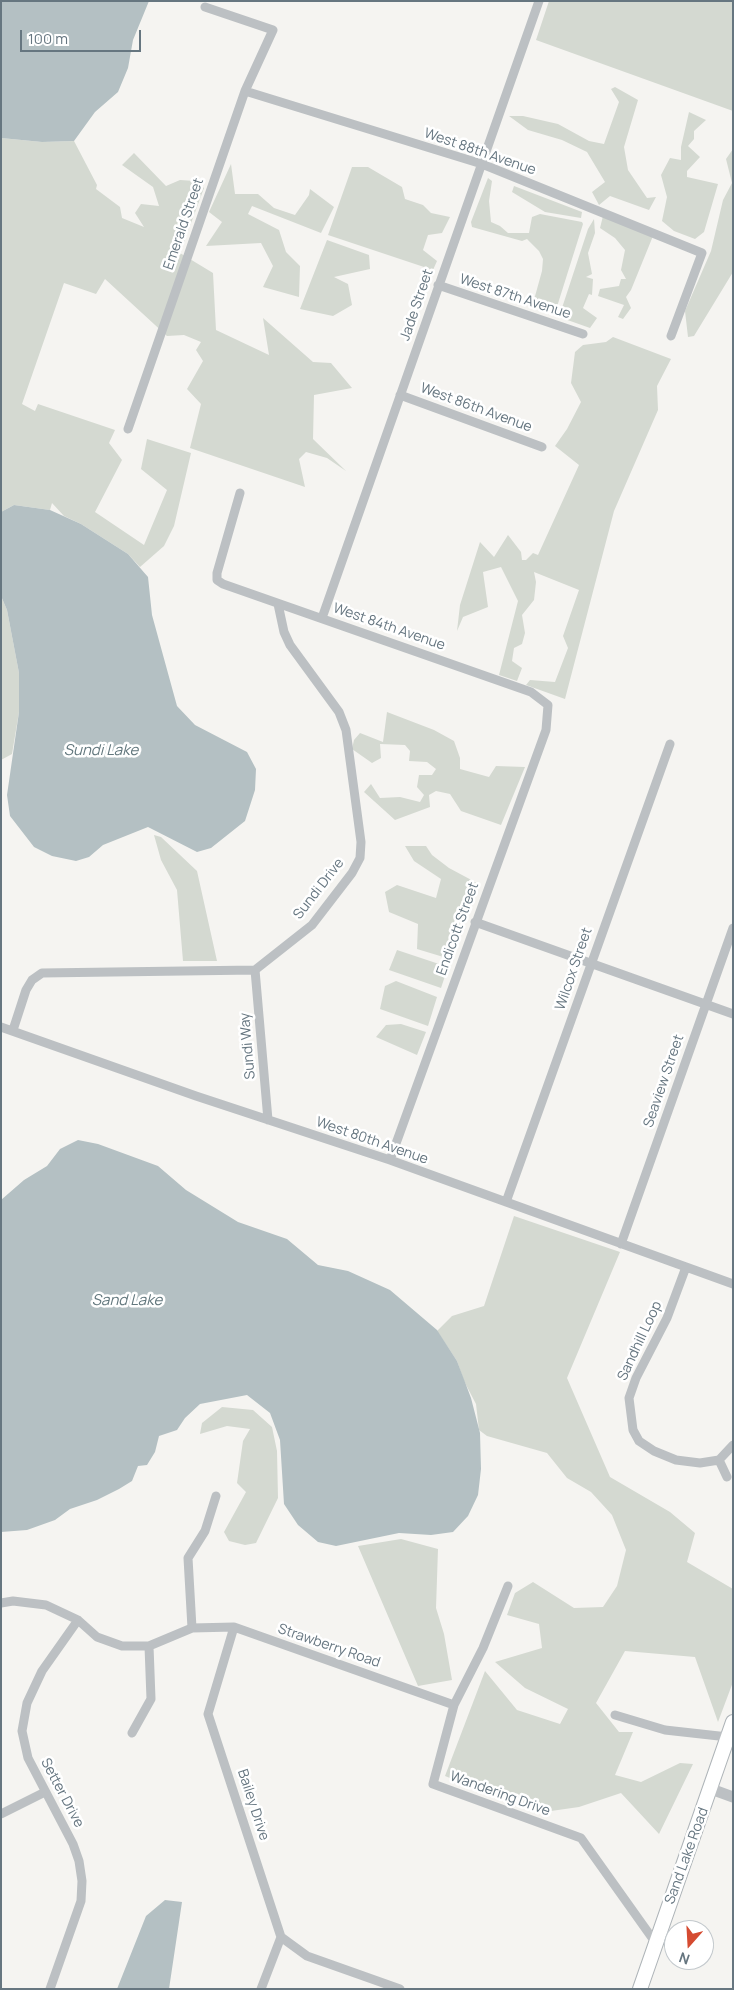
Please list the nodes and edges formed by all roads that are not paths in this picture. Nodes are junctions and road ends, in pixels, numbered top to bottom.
1 (539, 1) edge
2 (205, 7) dead end
3 (245, 91) junction
4 (482, 164) junction
5 (438, 285) junction
6 (583, 334) dead end
7 (671, 336) dead end
8 (400, 395) junction
9 (128, 429) dead end
10 (542, 447) dead end
11 (240, 493) dead end
12 (278, 604) junction
13 (322, 618) junction
14 (548, 706) joint
15 (670, 744) dead end
16 (475, 922) junction
17 (733, 928) edge
18 (591, 963) junction
19 (256, 970) junction
20 (706, 1004) junction
21 (733, 1014) edge
22 (1, 1027) edge
23 (13, 1030) junction
24 (268, 1120) junction
25 (390, 1160) junction
26 (506, 1202) junction
27 (621, 1244) junction
28 (686, 1267) junction
29 (733, 1284) edge
30 (733, 1445) edge
31 (719, 1460) junction
32 (727, 1477) dead end
33 (216, 1496) dead end
34 (508, 1586) dead end
35 (1, 1603) edge
36 (78, 1620) junction
37 (192, 1628) junction
38 (234, 1628) junction
39 (149, 1646) junction
40 (454, 1704) junction
41 (615, 1715) dead end
42 (733, 1722) edge
43 (132, 1733) dead end
44 (728, 1736) junction
45 (711, 1789) junction
46 (45, 1792) junction
47 (733, 1797) edge
48 (1, 1814) edge
49 (281, 1937) junction
50 (655, 1942) junction
51 (50, 1989) edge
52 (260, 1989) edge
53 (400, 1989) edge
54 (640, 1989) edge

1 - 4 street, Jade Street
2 - 3 street, Emerald Street
3 - 4 street, West 88th Avenue
3 - 9 street, Emerald Street
4 - 5 street, Jade Street
4 - 7 street, West 88th Avenue
5 - 6 street, West 87th Avenue
5 - 8 street, Jade Street
8 - 10 street, West 86th Avenue
8 - 13 street, Jade Street
11 - 12 street, West 84th Avenue
12 - 13 street, West 84th Avenue
12 - 19 street, Sundi Drive
13 - 14 street, West 84th Avenue
14 - 16 street, Endicott Street
15 - 18 street, Wilcox Street
16 - 18 street
16 - 25 street, Endicott Street
17 - 20 street, Seaview Street
18 - 20 street
18 - 26 street, Wilcox Street
19 - 23 street
19 - 24 street, Sundi Way
20 - 21 street
20 - 27 street, Seaview Street
22 - 23 street, West 80th Avenue
23 - 24 street, West 80th Avenue
24 - 25 street, West 80th Avenue
25 - 26 street, West 80th Avenue
26 - 27 street, West 80th Avenue
27 - 28 street, West 80th Avenue
28 - 29 street, West 80th Avenue
28 - 31 street, Sandhill Loop
30 - 31 street
31 - 32 street
33 - 37 street
34 - 40 street, Wandering Drive
35 - 36 street
36 - 39 street
36 - 46 street, Setter Drive
37 - 38 street, Strawberry Road
37 - 39 street
38 - 40 street, Strawberry Road
38 - 49 street, Bailey Drive
39 - 43 street
40 - 50 street, Wandering Drive
41 - 44 street
42 - 44 main road, Sand Lake Road
44 - 45 main road, Sand Lake Road
45 - 47 street
45 - 50 main road, Sand Lake Road
46 - 48 street
46 - 51 street, Setter Drive
49 - 52 street
49 - 53 street
50 - 54 main road, Sand Lake Road

